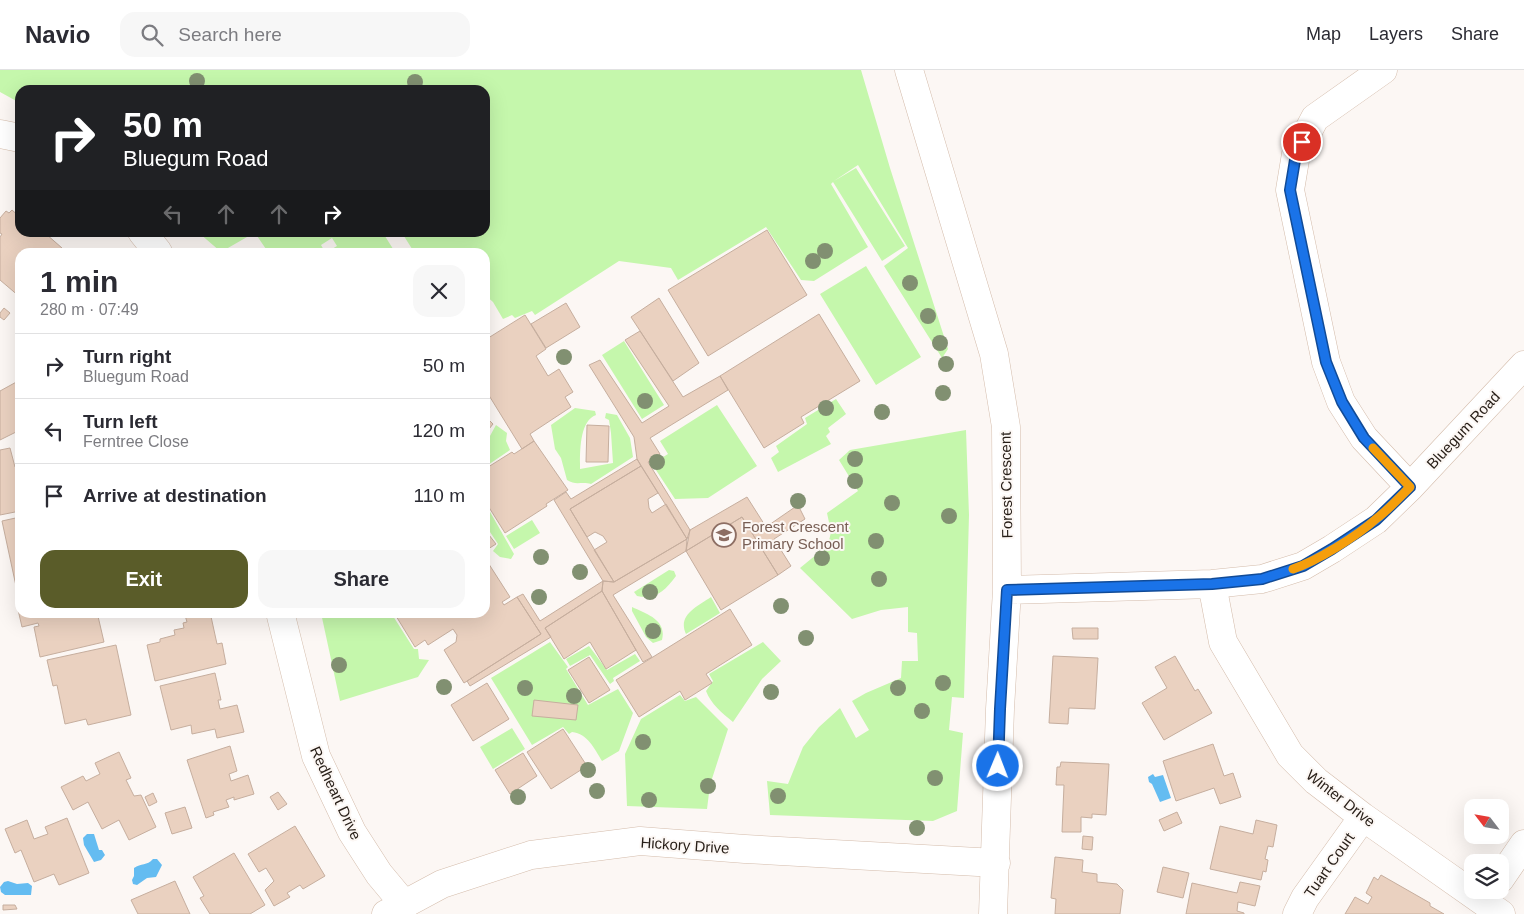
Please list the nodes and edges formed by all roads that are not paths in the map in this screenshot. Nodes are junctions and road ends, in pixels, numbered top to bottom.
1 (908, 70) edge
2 (1383, 70) edge
3 (0, 134) edge
4 (15, 137) edge
5 (146, 237) edge
6 (155, 248) edge
7 (1524, 365) edge
8 (1410, 487) junction
9 (1212, 584) junction
10 (1007, 590) junction
11 (282, 618) edge
12 (1363, 817) junction
13 (1524, 844) edge
14 (996, 863) junction
15 (1509, 865) edge
16 (1492, 902) edge
17 (395, 909) edge
18 (993, 914) edge
19 (1297, 914) edge

1 - 10 street, Forest Crescent
2 - 8 street
3 - 4 street
5 - 6 street
7 - 8 street, Bluegum Road
8 - 9 street, Bluegum Road
9 - 10 street, Bluegum Road
9 - 12 street, Winter Drive
10 - 14 street, Forest Crescent
11 - 17 street, Redheart Drive
12 - 16 street, Winter Drive
12 - 19 street, Tuart Court
13 - 15 street
14 - 17 street, Hickory Drive
14 - 18 street, Forest Crescent

